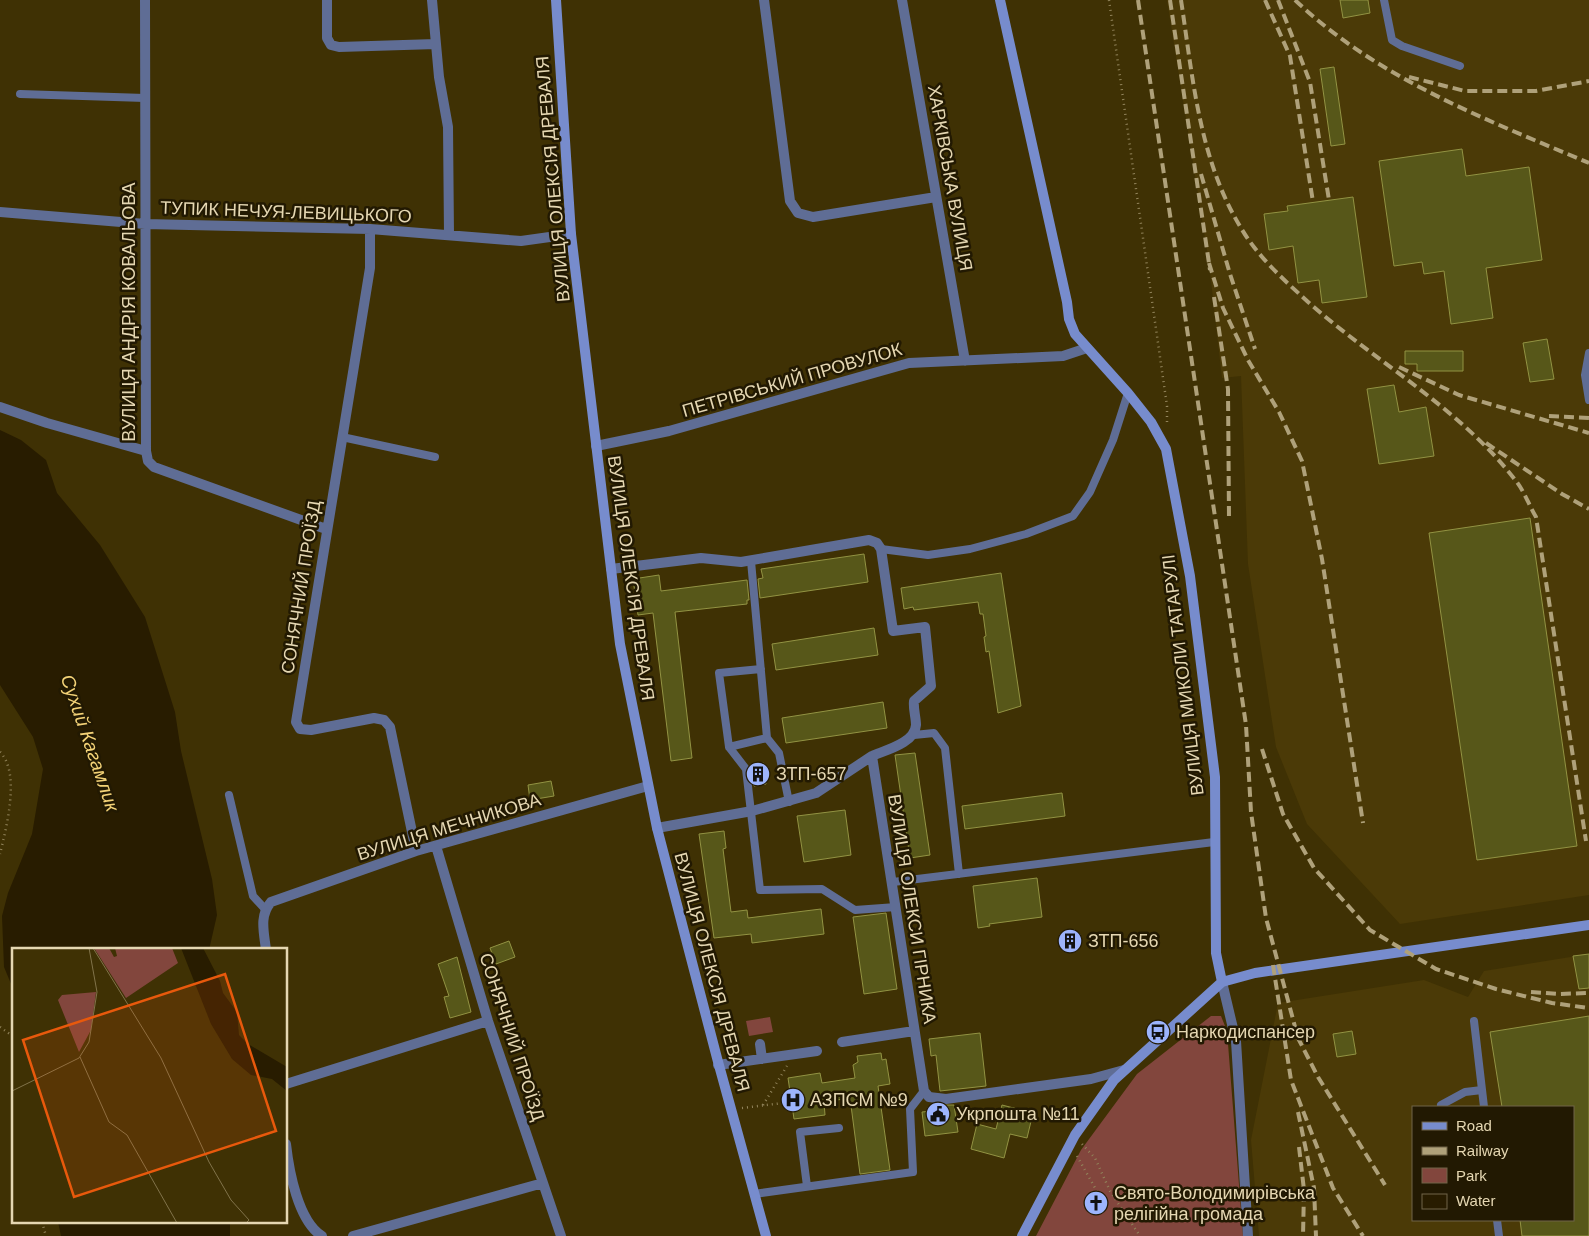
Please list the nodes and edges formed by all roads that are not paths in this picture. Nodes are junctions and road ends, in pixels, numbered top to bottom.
1 (145, 0) edge
2 (327, 0) edge
3 (432, 0) edge
4 (556, 0) edge
5 (764, 0) edge
6 (902, 0) edge
7 (1000, 0) edge
8 (1384, 0) edge
9 (436, 44) junction
10 (1460, 66) dead end
11 (20, 94) dead end
12 (145, 98) junction
13 (936, 197) junction
14 (0, 212) edge
15 (145, 224) junction
16 (370, 229) junction
17 (571, 234) junction
18 (449, 235) junction
19 (1087, 348) junction
20 (1589, 353) edge
21 (965, 361) junction
22 (1128, 392) junction
23 (1589, 400) edge
24 (0, 407) edge
25 (342, 437) junction
26 (596, 446) junction
27 (146, 452) junction
28 (435, 457) dead end
29 (326, 530) junction
30 (881, 549) junction
31 (751, 561) junction
32 (611, 569) junction
33 (761, 669) junction
34 (914, 735) junction
35 (767, 738) junction
36 (729, 748) junction
37 (872, 756) junction
38 (648, 786) junction
39 (229, 795) dead end
40 (789, 802) junction
41 (752, 811) junction
42 (657, 828) junction
43 (1214, 842) junction
44 (436, 846) junction
45 (416, 851) junction
46 (959, 874) junction
47 (893, 882) junction
48 (896, 907) junction
49 (265, 909) junction
50 (1589, 925) edge
51 (266, 948) edge
52 (1222, 982) junction
53 (488, 1021) junction
54 (1474, 1021) dead end
55 (914, 1031) junction
56 (842, 1042) dead end
57 (760, 1044) dead end
58 (817, 1051) dead end
59 (762, 1059) junction
60 (718, 1065) junction
61 (1124, 1070) junction
62 (288, 1083) edge
63 (1482, 1090) junction
64 (924, 1091) junction
65 (1441, 1105) dead end
66 (1484, 1106) edge
67 (839, 1128) dead end
68 (288, 1153) edge
69 (543, 1183) junction
70 (807, 1186) junction
71 (754, 1194) junction
72 (1497, 1221) edge
73 (320, 1236) edge
74 (354, 1236) edge
75 (562, 1236) edge
76 (766, 1236) edge
77 (1022, 1236) edge
78 (1248, 1236) edge
79 (1499, 1236) edge

1 - 12 street, ВУЛИЦЯ АНДРІЯ КОВАЛЬОВА
2 - 9 street
3 - 9 street
4 - 17 street, ВУЛИЦЯ ОЛЕКСІЯ ДРЕВАЛЯ
5 - 13 street
6 - 13 street, ХАРКІВСЬКА ВУЛИЦЯ
7 - 19 street
8 - 10 lane
9 - 18 street
11 - 12 lane
12 - 15 street, ВУЛИЦЯ АНДРІЯ КОВАЛЬОВА
13 - 21 street, ХАРКІВСЬКА ВУЛИЦЯ
14 - 15 street, ТУПИК НЕЧУЯ-ЛЕВИЦЬКОГО
15 - 16 street, ТУПИК НЕЧУЯ-ЛЕВИЦЬКОГО
15 - 27 street, ВУЛИЦЯ АНДРІЯ КОВАЛЬОВА
16 - 18 street, ТУПИК НЕЧУЯ-ЛЕВИЦЬКОГО
16 - 25 street, СОНЯЧНИЙ ПРОЇЗД
17 - 18 street, ТУПИК НЕЧУЯ-ЛЕВИЦЬКОГО
17 - 26 street, ВУЛИЦЯ ОЛЕКСІЯ ДРЕВАЛЯ
19 - 21 street, ПЕТРІВСЬКИЙ ПРОВУЛОК
19 - 22 street, ВУЛИЦЯ МИКОЛИ ТАТАРУЛІ
20 - 23 lane
21 - 26 street, ПЕТРІВСЬКИЙ ПРОВУЛОК
22 - 30 lane
22 - 43 street, ВУЛИЦЯ МИКОЛИ ТАТАРУЛІ
24 - 27 street
25 - 28 lane
25 - 29 street, СОНЯЧНИЙ ПРОЇЗД
26 - 32 street, ВУЛИЦЯ ОЛЕКСІЯ ДРЕВАЛЯ
27 - 29 street, ВУЛИЦЯ АНДРІЯ КОВАЛЬОВА
29 - 45 street, СОНЯЧНИЙ ПРОЇЗД
30 - 31 street
30 - 34 street
31 - 32 street
31 - 33 lane
32 - 38 street, ВУЛИЦЯ ОЛЕКСІЯ ДРЕВАЛЯ
33 - 35 lane
33 - 36 lane
34 - 37 street
34 - 46 lane
35 - 36 lane
35 - 40 lane
36 - 41 lane
37 - 40 street
37 - 47 street, ВУЛИЦЯ ОЛЕКСИ ГІРНИКА
38 - 42 street, ВУЛИЦЯ ОЛЕКСІЯ ДРЕВАЛЯ
38 - 44 street, ВУЛИЦЯ МЕЧНИКОВА
39 - 49 lane
40 - 41 street
41 - 42 street
41 - 48 lane
42 - 60 street, ВУЛИЦЯ ОЛЕКСІЯ ДРЕВАЛЯ
43 - 46 lane
43 - 52 street, ВУЛИЦЯ МИКОЛИ ТАТАРУЛІ
44 - 45 street, ВУЛИЦЯ МЕЧНИКОВА
44 - 53 street, СОНЯЧНИЙ ПРОЇЗД
45 - 49 street, ВУЛИЦЯ МЕЧНИКОВА
46 - 47 lane
47 - 48 street, ВУЛИЦЯ ОЛЕКСИ ГІРНИКА
48 - 55 street, ВУЛИЦЯ ОЛЕКСИ ГІРНИКА
49 - 51 street
50 - 52 street
52 - 61 street
52 - 78 street, ВУЛИЦЯ МИКОЛИ ТАТАРУЛІ
53 - 62 street
53 - 69 street, СОНЯЧНИЙ ПРОЇЗД
54 - 63 lane
55 - 56 street
55 - 64 street, ВУЛИЦЯ ОЛЕКСИ ГІРНИКА
57 - 59 street
58 - 59 street
59 - 60 street
60 - 71 street, ВУЛИЦЯ ОЛЕКСІЯ ДРЕВАЛЯ
61 - 64 street
61 - 77 street
63 - 65 lane
63 - 66 lane
64 - 70 lane
67 - 70 lane
68 - 73 street
69 - 74 street
69 - 75 street, СОНЯЧНИЙ ПРОЇЗД
70 - 71 lane
71 - 76 street, ВУЛИЦЯ ОЛЕКСІЯ ДРЕВАЛЯ
72 - 79 lane

